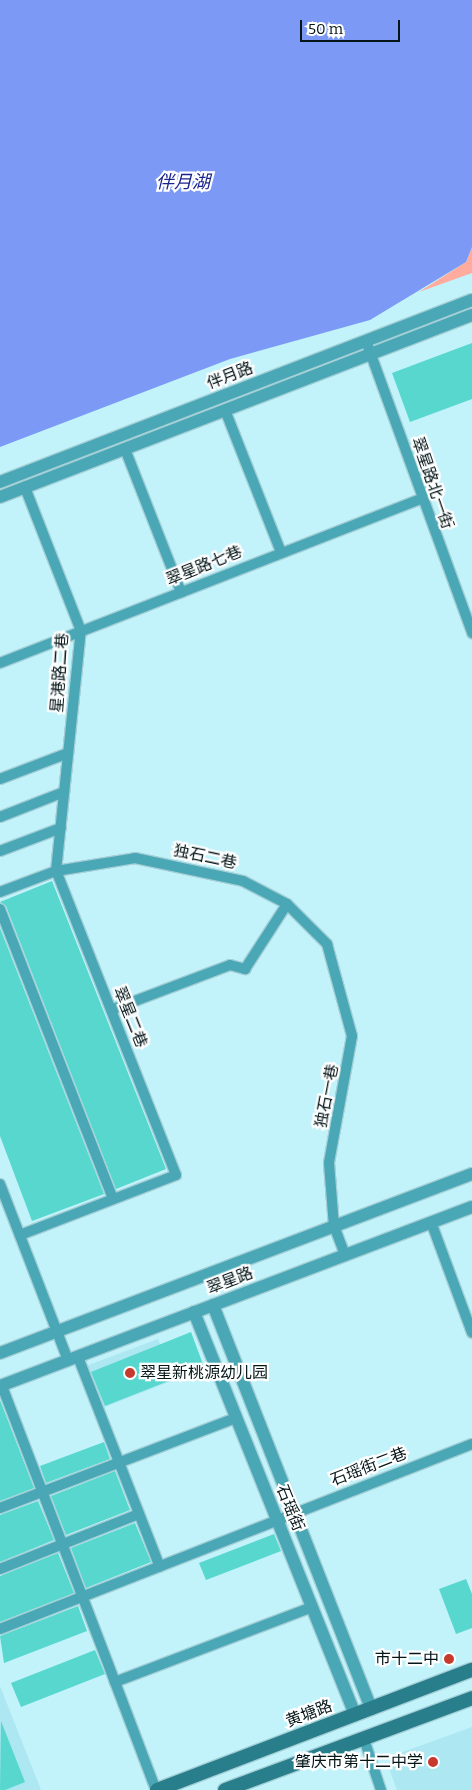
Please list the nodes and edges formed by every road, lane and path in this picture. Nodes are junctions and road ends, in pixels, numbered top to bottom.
1 (472, 300) edge
2 (472, 315) edge
3 (366, 341) junction
4 (372, 354) junction
5 (225, 410) junction
6 (125, 448) junction
7 (0, 482) edge
8 (25, 487) junction
9 (0, 497) edge
10 (420, 499) junction
11 (281, 552) junction
12 (181, 592) junction
13 (81, 632) junction
14 (472, 633) edge
15 (0, 663) edge
16 (68, 753) junction
17 (0, 779) edge
18 (64, 792) junction
19 (0, 817) edge
20 (60, 828) junction
21 (0, 851) edge
22 (56, 871) junction
23 (0, 892) edge
24 (287, 904) junction
25 (0, 909) edge
26 (327, 944) joint
27 (111, 1010) junction
28 (472, 1174) edge
29 (0, 1184) edge
30 (113, 1199) junction
31 (472, 1207) edge
32 (431, 1222) junction
33 (334, 1226) junction
34 (20, 1235) junction
35 (345, 1255) junction
36 (213, 1305) junction
37 (194, 1312) junction
38 (57, 1332) junction
39 (472, 1333) edge
40 (0, 1353) edge
41 (73, 1359) junction
42 (1, 1386) edge
43 (236, 1418) junction
44 (472, 1444) edge
45 (119, 1463) junction
46 (42, 1492) junction
47 (0, 1508) edge
48 (293, 1512) junction
49 (140, 1514) junction
50 (276, 1518) junction
51 (62, 1544) junction
52 (160, 1567) junction
53 (0, 1568) edge
54 (83, 1597) junction
55 (312, 1607) junction
56 (0, 1629) edge
57 (472, 1670) edge
58 (115, 1682) junction
59 (472, 1698) edge
60 (371, 1709) junction
61 (355, 1715) junction
62 (364, 1739) junction
63 (157, 1790) edge
64 (225, 1790) edge
65 (381, 1790) edge

1 - 3 street, 伴月路
2 - 4 street, 伴月路
3 - 4 street, 翠星路北一街
3 - 7 street, 伴月路
4 - 5 street, 伴月路
4 - 10 street, 翠星路北一街
5 - 6 street, 伴月路
5 - 11 street
6 - 8 street, 伴月路
6 - 12 street
8 - 9 street, 伴月路
8 - 13 street, 星港路二巷
10 - 11 street, 翠星路七巷
10 - 14 street, 翠星路北一街
11 - 12 street, 翠星路七巷
12 - 13 street, 翠星路七巷
13 - 15 street, 翠星路七巷
13 - 16 street, 星港路二巷
16 - 17 street
16 - 18 street, 星港路二巷
18 - 19 street
18 - 20 street, 星港路二巷
20 - 21 street
20 - 22 street, 星港路二巷
22 - 23 street, 独石二巷
22 - 24 street, 独石二巷
22 - 27 street, 翠星二巷
24 - 26 street, 独石二巷
24 - 27 street
25 - 30 street
26 - 33 street, 独石一巷
27 - 30 street, 翠星二巷
28 - 33 street, 翠星路
29 - 34 street
30 - 34 street
31 - 32 street, 翠星路
32 - 35 street, 翠星路
32 - 39 street
33 - 35 street, 独石一巷
33 - 38 street, 翠星路
34 - 38 street
35 - 36 street, 翠星路
36 - 37 street, 翠星路
36 - 48 street, 石瑶街
37 - 41 street, 翠星路
37 - 43 street, 石瑶街
38 - 40 street, 翠星路
38 - 41 street
41 - 42 street, 翠星路
41 - 45 street
42 - 46 street
43 - 45 street
43 - 50 street, 石瑶街
44 - 48 street, 石瑶街二巷
45 - 46 street
45 - 49 street
46 - 47 street
46 - 51 street
48 - 50 street, 石瑶街二巷
48 - 60 street, 石瑶街
49 - 51 street
49 - 52 street
50 - 52 street, 石瑶街二巷
50 - 55 street, 石瑶街
51 - 53 street
51 - 54 street
52 - 54 street, 石瑶街二巷
54 - 56 street, 石瑶街二巷
54 - 58 street
55 - 58 street
55 - 61 street, 石瑶街
57 - 60 main road, 黄塘路
58 - 63 street
59 - 62 main road
60 - 61 main road, 黄塘路
61 - 63 main road, 黄塘路
62 - 64 main road
62 - 65 street

